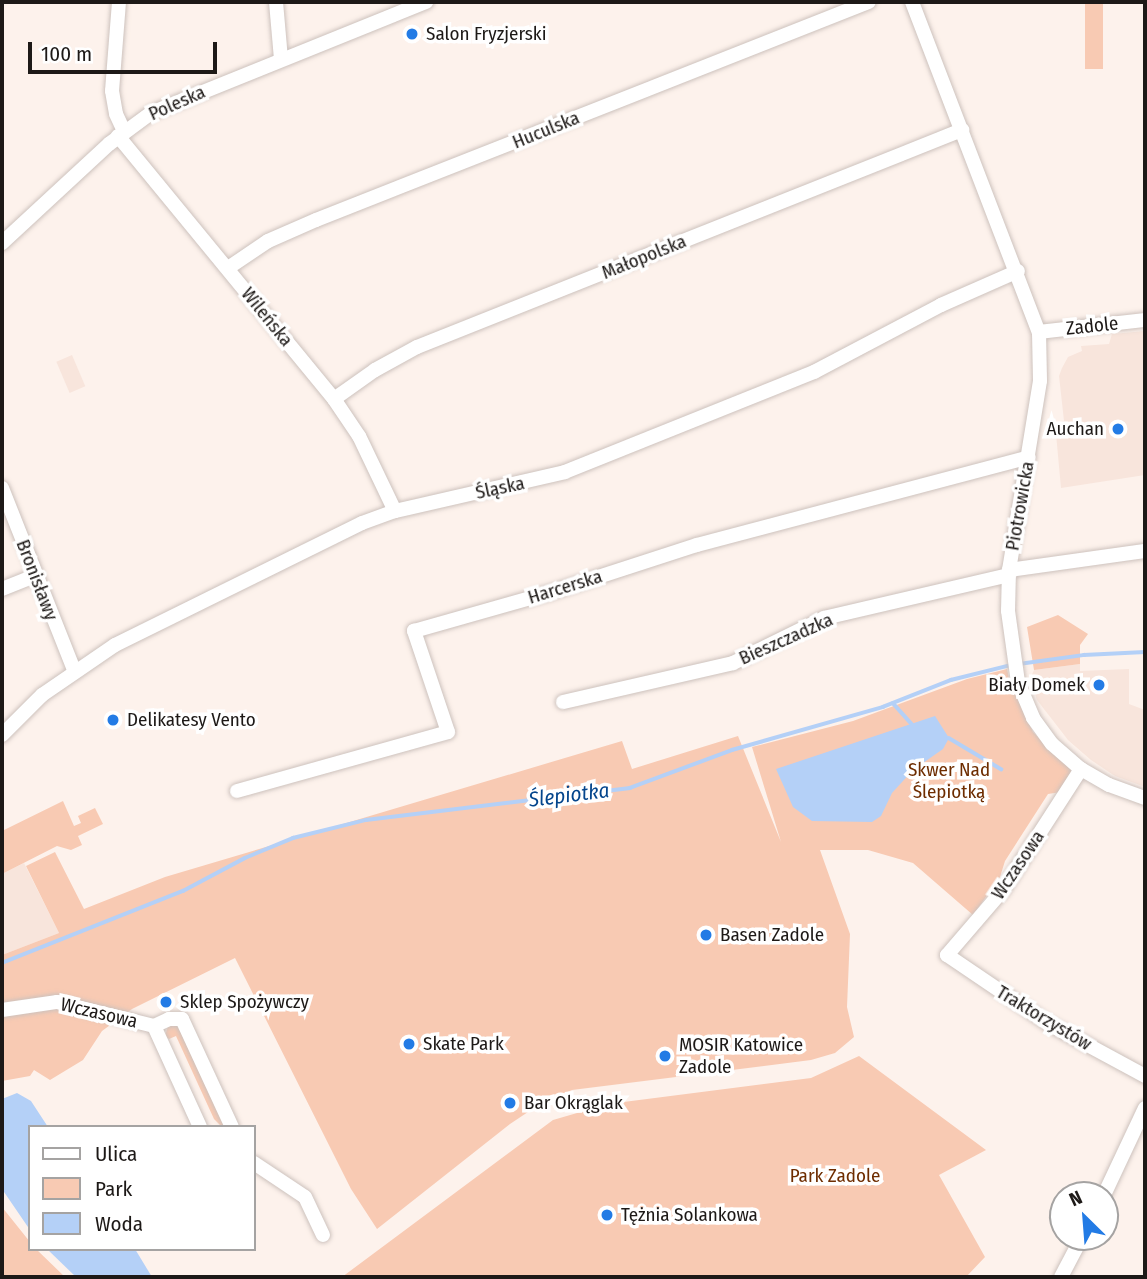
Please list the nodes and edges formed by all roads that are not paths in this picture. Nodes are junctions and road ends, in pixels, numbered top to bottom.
1 (119, 2) edge
2 (276, 2) edge
3 (426, 2) edge
4 (869, 2) edge
5 (912, 2) edge
6 (281, 60) junction
7 (962, 130) junction
8 (121, 134) junction
9 (2, 243) edge
10 (228, 268) junction
11 (1018, 271) junction
12 (1145, 320) edge
13 (1039, 332) junction
14 (334, 400) junction
15 (1029, 457) junction
16 (2, 488) edge
17 (395, 511) junction
18 (1145, 551) edge
19 (1009, 573) junction
20 (35, 576) junction
21 (2, 589) edge
22 (74, 670) junction
23 (563, 702) dead end
24 (2, 734) edge
25 (1081, 769) junction
26 (237, 791) dead end
27 (1145, 798) edge
28 (947, 955) joint
29 (2, 1010) edge
30 (154, 1026) junction
31 (1145, 1076) edge
32 (1145, 1108) edge
33 (199, 1125) edge
34 (231, 1125) edge
35 (256, 1164) edge
36 (1111, 1181) edge
37 (323, 1235) dead end
38 (1075, 1251) edge
39 (1061, 1277) edge

1 - 8 street, Wileńska
2 - 6 street
3 - 6 street, Poleska
4 - 10 street, Huculska
5 - 7 street, Piotrowicka
6 - 8 street, Poleska
7 - 11 street, Piotrowicka
7 - 14 street, Małopolska
8 - 9 street, Poleska
8 - 10 street, Wileńska
10 - 14 street, Wileńska
11 - 13 street, Piotrowicka
11 - 17 street, Śląska
12 - 13 street, Zadole
13 - 15 street, Piotrowicka
14 - 17 street, Wileńska
15 - 19 street, Piotrowicka
15 - 26 street, Harcerska
16 - 20 street, Bronisławy
17 - 22 street, Śląska
18 - 19 street, Bieszczadzka
19 - 23 street, Bieszczadzka
19 - 25 street, Piotrowicka
20 - 21 street
20 - 22 street, Bronisławy
22 - 24 street, Śląska
25 - 27 street, Piotrowicka
25 - 28 street, Wczasowa
28 - 31 street, Traktorzystów
29 - 30 street, Wczasowa
30 - 33 street, Wczasowa
30 - 34 street, Wczasowa
32 - 36 street
35 - 37 street
38 - 39 street

